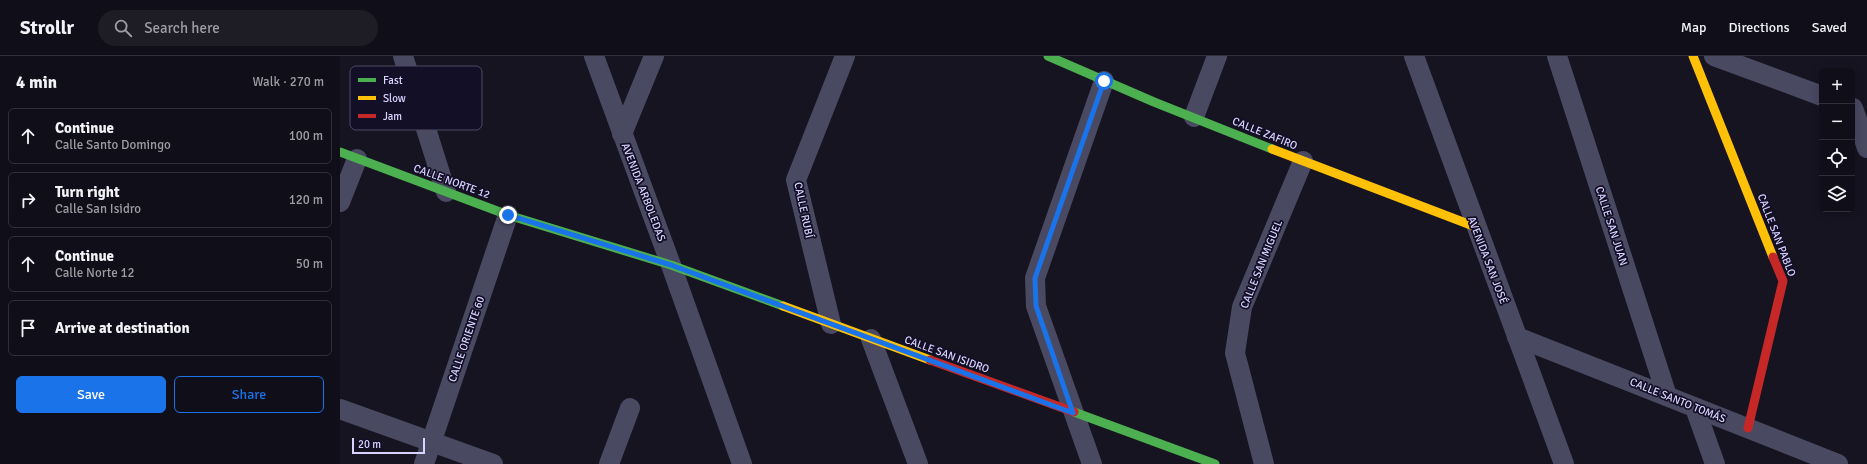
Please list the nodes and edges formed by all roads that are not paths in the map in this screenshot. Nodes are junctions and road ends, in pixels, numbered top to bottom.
1 (404, 56) edge
2 (594, 56) edge
3 (654, 56) edge
4 (845, 56) edge
5 (1048, 56) edge
6 (1217, 56) edge
7 (1414, 56) edge
8 (1557, 56) edge
9 (1693, 56) edge
10 (1714, 56) edge
11 (407, 66) edge
12 (1104, 81) junction
13 (1819, 95) edge
14 (1857, 109) edge
15 (1194, 117) junction
16 (427, 130) edge
17 (622, 134) junction
18 (1867, 148) edge
19 (348, 156) edge
20 (1303, 161) junction
21 (446, 192) junction
22 (340, 202) edge
23 (508, 215) junction
24 (1476, 227) junction
25 (671, 265) junction
26 (831, 324) junction
27 (1517, 337) junction
28 (871, 339) junction
29 (1667, 396) junction
30 (630, 408) dead end
31 (1695, 408) junction
32 (340, 409) edge
33 (1073, 413) junction
34 (1748, 428) junction
35 (432, 442) junction
36 (424, 464) edge
37 (493, 464) edge
38 (609, 464) edge
39 (742, 464) edge
40 (918, 464) edge
41 (1092, 464) edge
42 (1215, 464) edge
43 (1264, 464) edge
44 (1564, 464) edge
45 (1715, 464) edge
46 (1838, 464) edge

1 - 11 street
2 - 17 street, AVENIDA ARBOLEDAS
3 - 17 street
4 - 26 street, CALLE RUBÍ
5 - 12 street, CALLE ZAFIRO
6 - 15 street
7 - 24 street, AVENIDA SAN JOSÉ
8 - 29 street, CALLE SAN JUAN
9 - 34 street, CALLE SAN PABLO
10 - 13 street
12 - 15 street, CALLE ZAFIRO
12 - 33 street
14 - 18 street
15 - 20 street, CALLE ZAFIRO
16 - 21 street
17 - 25 street, AVENIDA ARBOLEDAS
19 - 21 street, CALLE NORTE 12
19 - 22 street
20 - 24 street, CALLE ZAFIRO
20 - 43 street, CALLE SAN MIGUEL
21 - 23 street, CALLE NORTE 12
23 - 25 street, CALLE NORTE 12
23 - 35 street, CALLE ORIENTE 60
24 - 27 street, AVENIDA SAN JOSÉ
25 - 26 street, CALLE SAN ISIDRO
25 - 39 street, AVENIDA ARBOLEDAS
26 - 28 street, CALLE SAN ISIDRO
27 - 29 street, CALLE SANTO TOMÁS
27 - 44 street, AVENIDA SAN JOSÉ
28 - 33 street, CALLE SAN ISIDRO
28 - 40 street
29 - 31 street, CALLE SANTO TOMÁS
30 - 38 street
31 - 34 street, CALLE SANTO TOMÁS
31 - 45 street
32 - 35 street
33 - 41 street
33 - 42 street, CALLE SAN ISIDRO
34 - 46 street, CALLE SANTO TOMÁS
35 - 36 street, CALLE ORIENTE 60
35 - 37 street

